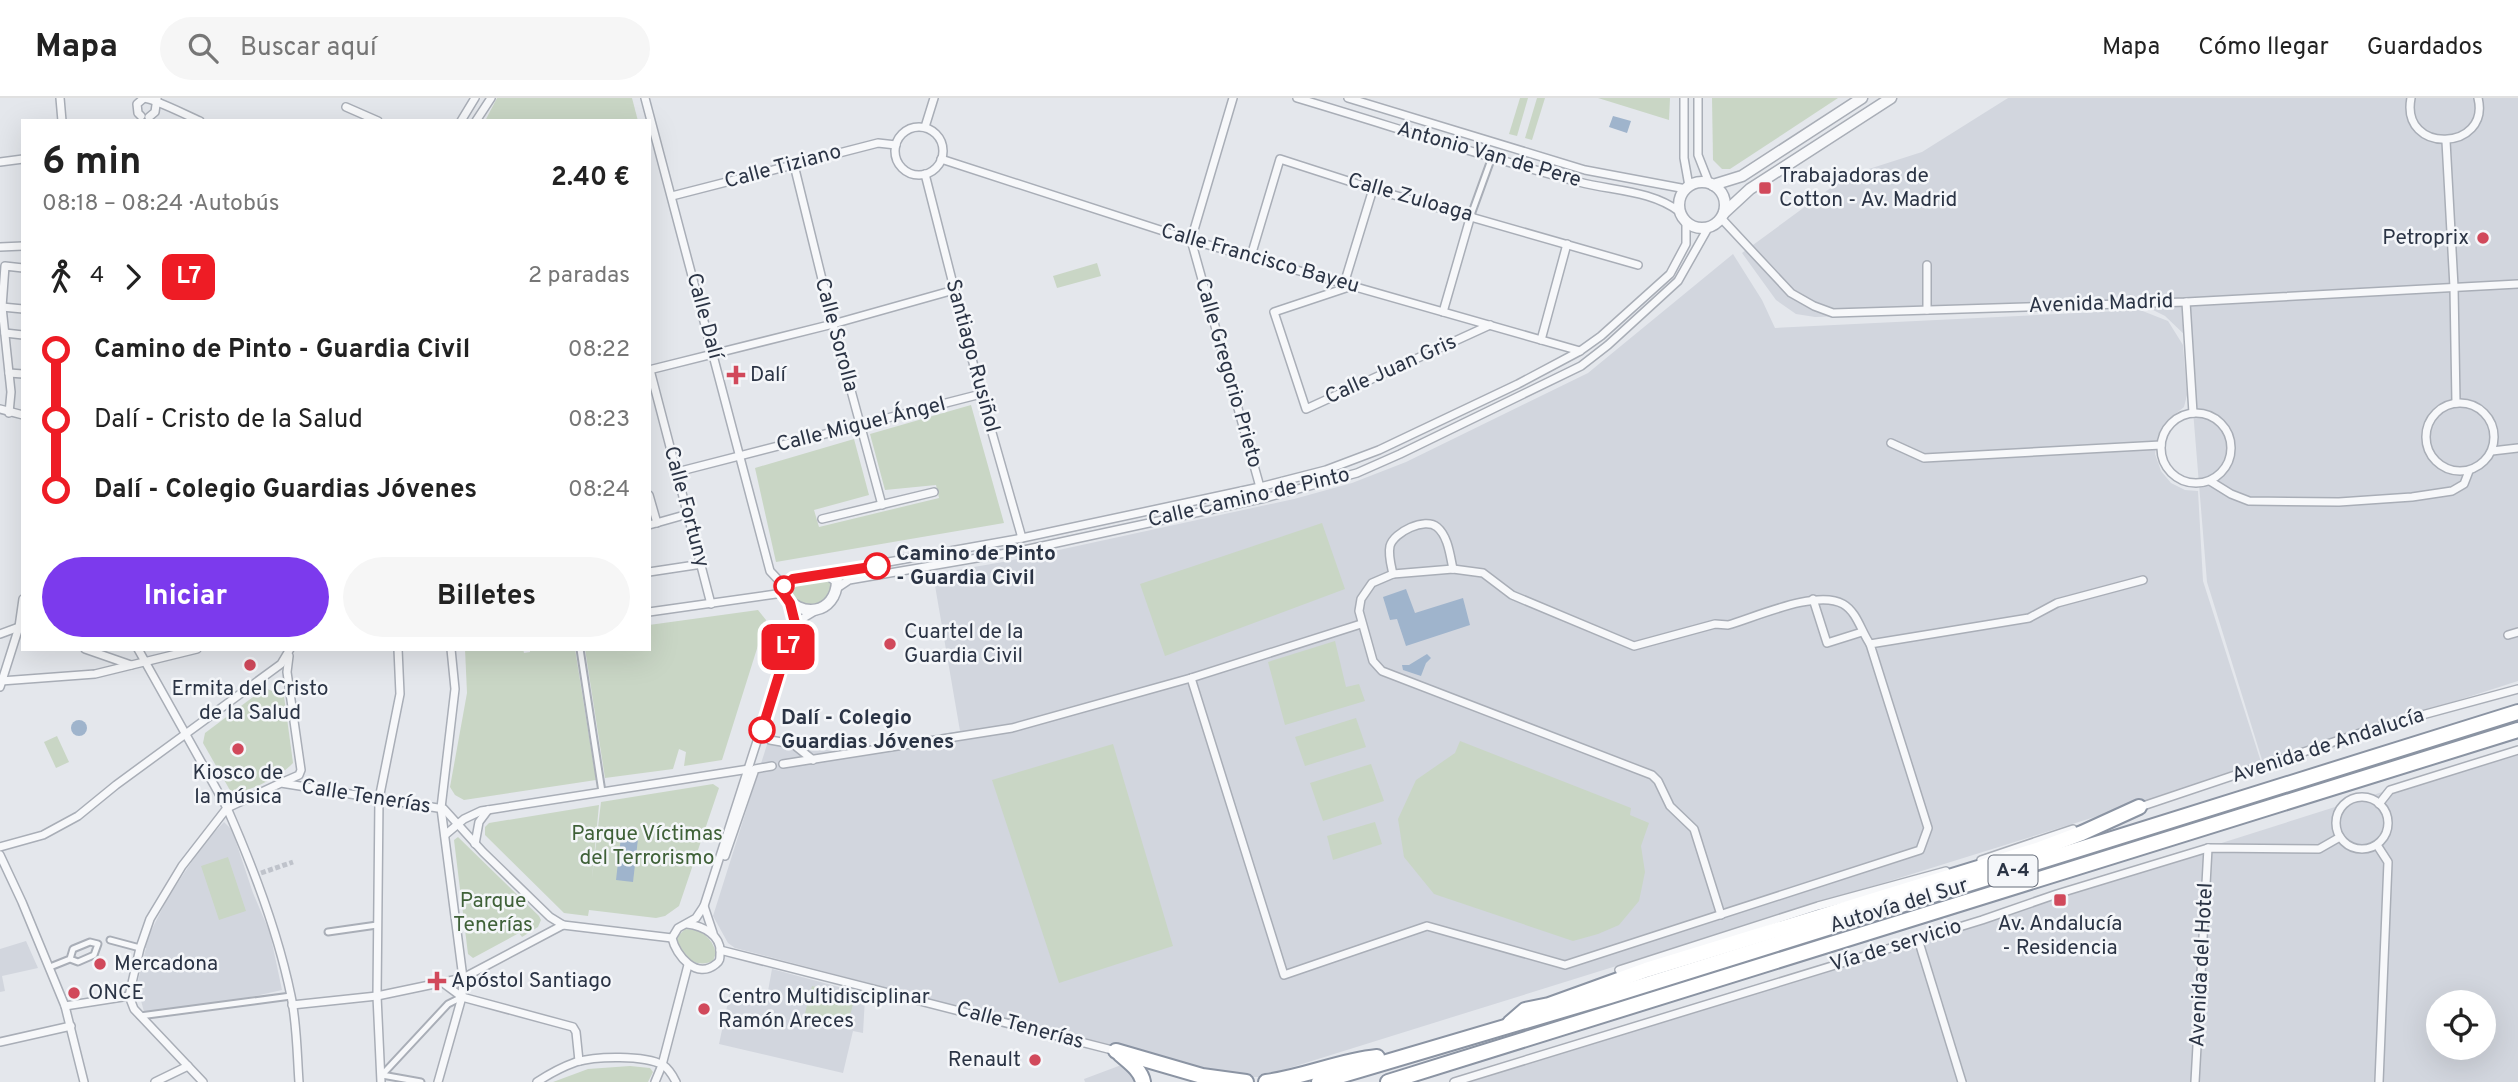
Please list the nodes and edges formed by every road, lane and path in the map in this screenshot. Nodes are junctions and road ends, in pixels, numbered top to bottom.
1 (60, 98) edge
2 (144, 98) edge
3 (475, 98) edge
4 (491, 98) edge
5 (645, 98) edge
6 (934, 98) edge
7 (1233, 98) edge
8 (1297, 98) edge
9 (1348, 98) edge
10 (1684, 98) edge
11 (1698, 98) edge
12 (1862, 98) edge
13 (1891, 98) edge
14 (2411, 98) edge
15 (2478, 98) edge
16 (156, 101) edge
17 (1372, 101) edge
18 (346, 107) dead end
19 (143, 118) edge
20 (62, 119) edge
21 (196, 119) edge
22 (373, 119) edge
23 (462, 119) edge
24 (477, 119) edge
25 (651, 119) edge
26 (651, 120) edge
27 (925, 127) junction
28 (2446, 141) junction
29 (895, 145) junction
30 (1492, 157) junction
31 (21, 159) edge
32 (942, 159) junction
33 (0, 162) edge
34 (794, 165) junction
35 (925, 174) junction
36 (1711, 184) junction
37 (1687, 187) junction
38 (1373, 188) junction
39 (672, 196) junction
40 (1679, 212) junction
41 (1471, 215) junction
42 (1722, 216) junction
43 (1686, 222) junction
44 (1708, 228) junction
45 (1191, 240) junction
46 (1567, 244) junction
47 (21, 246) edge
48 (0, 247) edge
49 (1251, 256) junction
50 (1638, 265) dead end
51 (1927, 265) dead end
52 (21, 268) edge
53 (2518, 284) edge
54 (1348, 285) junction
55 (2454, 287) junction
56 (954, 290) junction
57 (2186, 302) junction
58 (2, 307) junction
59 (21, 309) edge
60 (1927, 310) junction
61 (1443, 312) junction
62 (833, 324) junction
63 (1490, 325) junction
64 (5, 333) junction
65 (21, 335) edge
66 (1541, 340) junction
67 (1580, 351) junction
68 (714, 354) junction
69 (651, 370) edge
70 (9, 373) junction
71 (21, 374) edge
72 (651, 374) edge
73 (981, 394) junction
74 (658, 399) junction
75 (651, 401) edge
76 (2456, 403) junction
77 (0, 409) edge
78 (9, 413) junction
79 (2193, 413) junction
80 (21, 415) edge
81 (860, 425) junction
82 (1891, 443) dead end
83 (2161, 445) junction
84 (2518, 448) edge
85 (2492, 450) junction
86 (741, 456) junction
87 (2469, 471) junction
88 (677, 472) junction
89 (2210, 481) junction
90 (1260, 487) junction
91 (934, 492) dead end
92 (882, 505) junction
93 (688, 514) junction
94 (822, 519) dead end
95 (653, 524) edge
96 (1022, 538) junction
97 (702, 564) junction
98 (1453, 569) junction
99 (651, 572) edge
100 (827, 573) junction
101 (1393, 574) junction
102 (2143, 580) dead end
103 (836, 588) junction
104 (783, 589) junction
105 (1813, 599) junction
106 (790, 603) junction
107 (711, 604) junction
108 (816, 610) junction
109 (651, 612) edge
110 (795, 623) junction
111 (1361, 624) junction
112 (21, 628) edge
113 (1862, 632) junction
114 (2518, 632) edge
115 (0, 634) edge
116 (2508, 635) dead end
117 (1870, 644) junction
118 (91, 651) edge
119 (139, 651) edge
120 (189, 651) edge
121 (290, 651) edge
122 (290, 651) edge
123 (398, 651) edge
124 (451, 651) edge
125 (580, 651) edge
126 (99, 654) junction
127 (144, 662) junction
128 (131, 665) junction
129 (94, 674) junction
130 (1191, 678) junction
131 (1, 684) edge
132 (2518, 689) edge
133 (768, 711) junction
134 (2518, 712) edge
135 (2518, 730) edge
136 (186, 734) junction
137 (2518, 750) edge
138 (813, 760) junction
139 (783, 764) dead end
140 (772, 766) dead end
141 (749, 769) junction
142 (281, 783) junction
143 (602, 792) junction
144 (379, 799) junction
145 (2379, 804) junction
146 (2139, 807) junction
147 (227, 808) junction
148 (441, 808) junction
149 (489, 810) junction
150 (457, 824) junction
151 (445, 835) junction
152 (2340, 837) junction
153 (475, 844) junction
154 (2377, 845) junction
155 (0, 847) edge
156 (2208, 848) junction
157 (0, 855) edge
158 (718, 865) junction
159 (704, 906) junction
160 (546, 913) junction
161 (1721, 915) junction
162 (687, 924) junction
163 (377, 925) junction
164 (563, 925) junction
165 (328, 932) dead end
166 (544, 933) junction
167 (715, 937) junction
168 (672, 939) junction
169 (1917, 939) junction
170 (110, 940) dead end
171 (140, 948) junction
172 (720, 950) junction
173 (71, 959) junction
174 (688, 965) junction
175 (50, 967) junction
176 (1619, 970) joint
177 (463, 978) junction
178 (443, 983) junction
179 (129, 996) junction
180 (291, 996) junction
181 (377, 996) junction
182 (462, 997) junction
183 (292, 1005) junction
184 (65, 1006) junction
185 (1525, 1010) junction
186 (141, 1016) junction
187 (71, 1026) junction
188 (1506, 1026) junction
189 (0, 1042) edge
190 (1116, 1051) junction
191 (1410, 1054) junction
192 (579, 1061) junction
193 (662, 1065) junction
194 (188, 1066) junction
195 (382, 1079) edge
196 (84, 1082) edge
197 (155, 1082) edge
198 (203, 1082) edge
199 (299, 1082) edge
200 (421, 1082) edge
201 (438, 1082) edge
202 (537, 1082) edge
203 (655, 1082) edge
204 (676, 1082) edge
205 (1143, 1082) edge
206 (1246, 1082) edge
207 (1266, 1082) edge
208 (1319, 1082) edge
209 (1388, 1082) edge
210 (1454, 1082) edge
211 (1962, 1082) edge
212 (2195, 1082) edge
213 (2379, 1082) edge

1 - 20 street
2 - 16 street
2 - 19 street
3 - 23 street
4 - 24 street
5 - 25 street, Calle Dalí
6 - 27 street
7 - 45 street
8 - 30 street, Antonio Van de Pere
9 - 17 street, Antonio Van de Pere
10 - 37 street
11 - 36 street
12 - 36 street
13 - 42 street
14 - 28 street
15 - 28 street
16 - 19 street
16 - 21 street
17 - 37 street, Antonio Van de Pere
18 - 22 street
26 - 39 street, Calle Dalí
27 - 29 street
27 - 32 street
28 - 55 street
29 - 34 street, Calle Tiziano
29 - 35 street
30 - 40 street, Antonio Van de Pere
30 - 41 street
31 - 33 street
32 - 35 street
32 - 45 street, Calle Francisco Bayeu
34 - 39 street, Calle Tiziano
34 - 62 street, Calle Sorolla
35 - 56 street, Santiago Rusiñol
36 - 37 street
36 - 42 street
37 - 40 street
38 - 41 street, Calle Zuloaga
38 - 49 street, Calle Zuloaga
38 - 54 street
39 - 68 street, Calle Dalí
40 - 43 street
41 - 46 street, Calle Zuloaga
41 - 61 street
42 - 44 street
42 - 60 street, Avenida Madrid
43 - 44 street
43 - 67 street, Calle Camino de Pinto
44 - 103 street, Calle Camino de Pinto
45 - 49 street, Calle Francisco Bayeu
45 - 90 street, Calle Gregorio Prieto
46 - 50 street, Calle Zuloaga
46 - 66 street
47 - 48 street
49 - 54 street, Calle Francisco Bayeu
51 - 60 street
52 - 58 street
53 - 55 street, Avenida Madrid
54 - 61 street, Calle Francisco Bayeu
54 - 63 street, Calle Juan Gris
55 - 57 street, Avenida Madrid
55 - 76 street
56 - 62 street
56 - 73 street, Santiago Rusiñol
57 - 60 street, Avenida Madrid
57 - 79 street
58 - 59 street
58 - 64 street
61 - 63 street, Calle Francisco Bayeu
62 - 68 street
62 - 81 street, Calle Sorolla
63 - 66 street, Calle Francisco Bayeu
64 - 65 street
64 - 70 street
66 - 67 street, Calle Francisco Bayeu
67 - 90 street, Calle Camino de Pinto
68 - 69 street
68 - 86 street, Calle Dalí
70 - 71 street
70 - 78 street
72 - 74 street, Calle Fortuny
73 - 81 street, Calle Miguel Ángel
73 - 96 street, Santiago Rusiñol
74 - 75 street
74 - 88 street, Calle Fortuny
76 - 85 street
76 - 87 street
77 - 78 street
78 - 80 street
79 - 83 street
79 - 89 street
81 - 86 street, Calle Miguel Ángel
81 - 92 street, Calle Sorolla
82 - 83 street
83 - 89 street
84 - 85 street
85 - 87 street
86 - 88 street, Calle Miguel Ángel
86 - 104 street, Calle Dalí
87 - 89 street
88 - 93 street, Calle Fortuny
90 - 96 street, Calle Camino de Pinto
91 - 92 street
92 - 94 street
93 - 95 street
93 - 97 street, Calle Fortuny
96 - 100 street, Calle Camino de Pinto
97 - 99 street
97 - 107 street, Calle Fortuny
98 - 101 street
98 - 101 street
98 - 105 street
100 - 103 street
100 - 104 street
101 - 111 street
102 - 117 street
103 - 108 street
104 - 106 street
104 - 107 street
105 - 113 street
105 - 113 street
106 - 108 street
106 - 110 street
107 - 109 street
108 - 110 street
110 - 133 street
111 - 130 street
111 - 161 street
112 - 115 street
112 - 131 street
113 - 117 street
114 - 116 street
117 - 161 street
118 - 126 street
119 - 127 street
120 - 127 street
121 - 136 street
122 - 142 street
123 - 144 street
124 - 148 street
125 - 143 street
126 - 128 street
126 - 129 street
127 - 128 street
127 - 136 street
128 - 129 street
129 - 131 street
130 - 138 street
130 - 161 street
132 - 146 street, Avenida de Andalucía
133 - 138 street
133 - 141 street
134 - 188 highway, Autovía del Sur / A-4
135 - 209 highway, Autovía del Sur / A-4
136 - 147 street
136 - 155 street
137 - 145 street
138 - 139 street
140 - 158 street
141 - 143 street
141 - 158 street
142 - 144 street, Calle Tenerías
142 - 147 street, Calle Tenerías
143 - 149 street
144 - 148 street, Calle Tenerías
144 - 163 street
145 - 152 street
145 - 154 street
146 - 176 street
146 - 185 highway
147 - 171 street
147 - 180 street
148 - 150 street, Calle Tenerías
148 - 151 street
149 - 150 street
149 - 153 street
150 - 151 street
150 - 153 street, Calle Tenerías
151 - 177 street
152 - 154 street
152 - 156 street, Vía de servicio
153 - 160 street, Calle Tenerías
154 - 213 street
156 - 169 street, Vía de servicio
156 - 212 street, Avenida del Hotel
157 - 175 street
158 - 159 street
159 - 162 street
159 - 167 street
160 - 164 street, Calle Tenerías
160 - 166 street
162 - 167 street
162 - 168 street
163 - 165 street
163 - 181 street
164 - 166 street
164 - 168 street, Calle Tenerías
166 - 177 street
167 - 172 street
168 - 174 street
169 - 210 street, Vía de servicio
169 - 211 street
170 - 171 street
171 - 179 street
172 - 174 street
172 - 190 street, Calle Tenerías
173 - 173 street
173 - 175 street
174 - 193 street
175 - 184 street
176 - 185 highway
177 - 178 street
177 - 182 street
178 - 181 street
178 - 182 street
179 - 184 street
179 - 186 street
180 - 183 street
180 - 186 street
181 - 183 street
181 - 195 street
182 - 192 street
182 - 195 street
182 - 201 street
183 - 199 street
184 - 187 street
185 - 188 highway
186 - 194 street
187 - 189 street
187 - 196 street
188 - 191 highway, Autovía del Sur / A-4
190 - 205 highway
190 - 206 highway
191 - 207 highway
191 - 208 highway, Autovía del Sur / A-4
192 - 193 street
192 - 202 street
193 - 203 street
193 - 204 street
194 - 197 street
194 - 198 street
195 - 200 street

